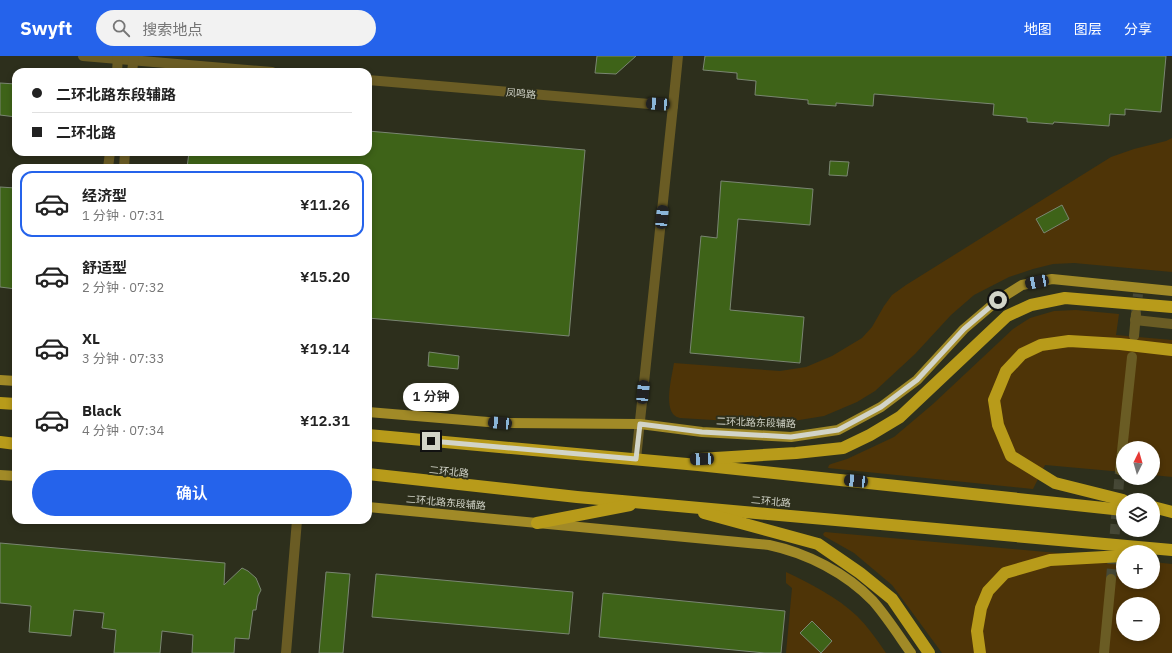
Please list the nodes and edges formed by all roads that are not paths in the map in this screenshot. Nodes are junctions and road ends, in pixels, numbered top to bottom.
1 (83, 56) edge
2 (678, 56) edge
3 (118, 58) edge
4 (134, 58) edge
5 (117, 68) edge
6 (133, 68) edge
7 (233, 68) edge
8 (372, 80) edge
9 (674, 106) junction
10 (1172, 291) edge
11 (1172, 306) edge
12 (1172, 324) edge
13 (1134, 336) dead end
14 (1172, 350) edge
15 (1132, 356) dead end
16 (0, 380) edge
17 (12, 381) edge
18 (0, 403) edge
19 (12, 404) edge
20 (372, 412) edge
21 (640, 424) junction
22 (372, 436) edge
23 (1123, 441) edge
24 (0, 442) edge
25 (12, 444) edge
26 (636, 459) junction
27 (656, 461) junction
28 (372, 474) edge
29 (0, 475) edge
30 (12, 476) edge
31 (1116, 498) edge
32 (646, 502) junction
33 (674, 504) junction
34 (372, 507) edge
35 (1116, 509) edge
36 (1160, 510) edge
37 (1160, 513) edge
38 (1172, 514) edge
39 (537, 523) junction
40 (297, 524) edge
41 (1172, 551) edge
42 (1160, 553) edge
43 (1116, 556) edge
44 (1111, 580) tunnel mouth
45 (286, 653) edge
46 (911, 653) edge
47 (929, 653) edge
48 (980, 653) edge
49 (1104, 653) edge

1 - 3 street
2 - 9 street
3 - 4 street
3 - 5 street
4 - 6 street
4 - 7 street
8 - 9 street, 凤鸣路
9 - 21 street
10 - 21 main road, 二环北路东段辅路
11 - 27 highway
12 - 13 street
14 - 31 highway
15 - 23 street
16 - 17 main road
18 - 19 highway
20 - 21 main road, 二环北路东段辅路
21 - 26 street
22 - 26 highway
24 - 25 highway
26 - 27 highway
27 - 35 highway
28 - 32 highway, 二环北路
29 - 30 main road
32 - 33 highway, 二环北路
32 - 39 highway
33 - 41 highway, 二环北路
33 - 47 highway
34 - 39 main road, 二环北路东段辅路
36 - 38 highway
37 - 38 highway
39 - 46 main road, 二环北路东段辅路
40 - 45 street
41 - 42 highway
43 - 48 highway
44 - 49 street

